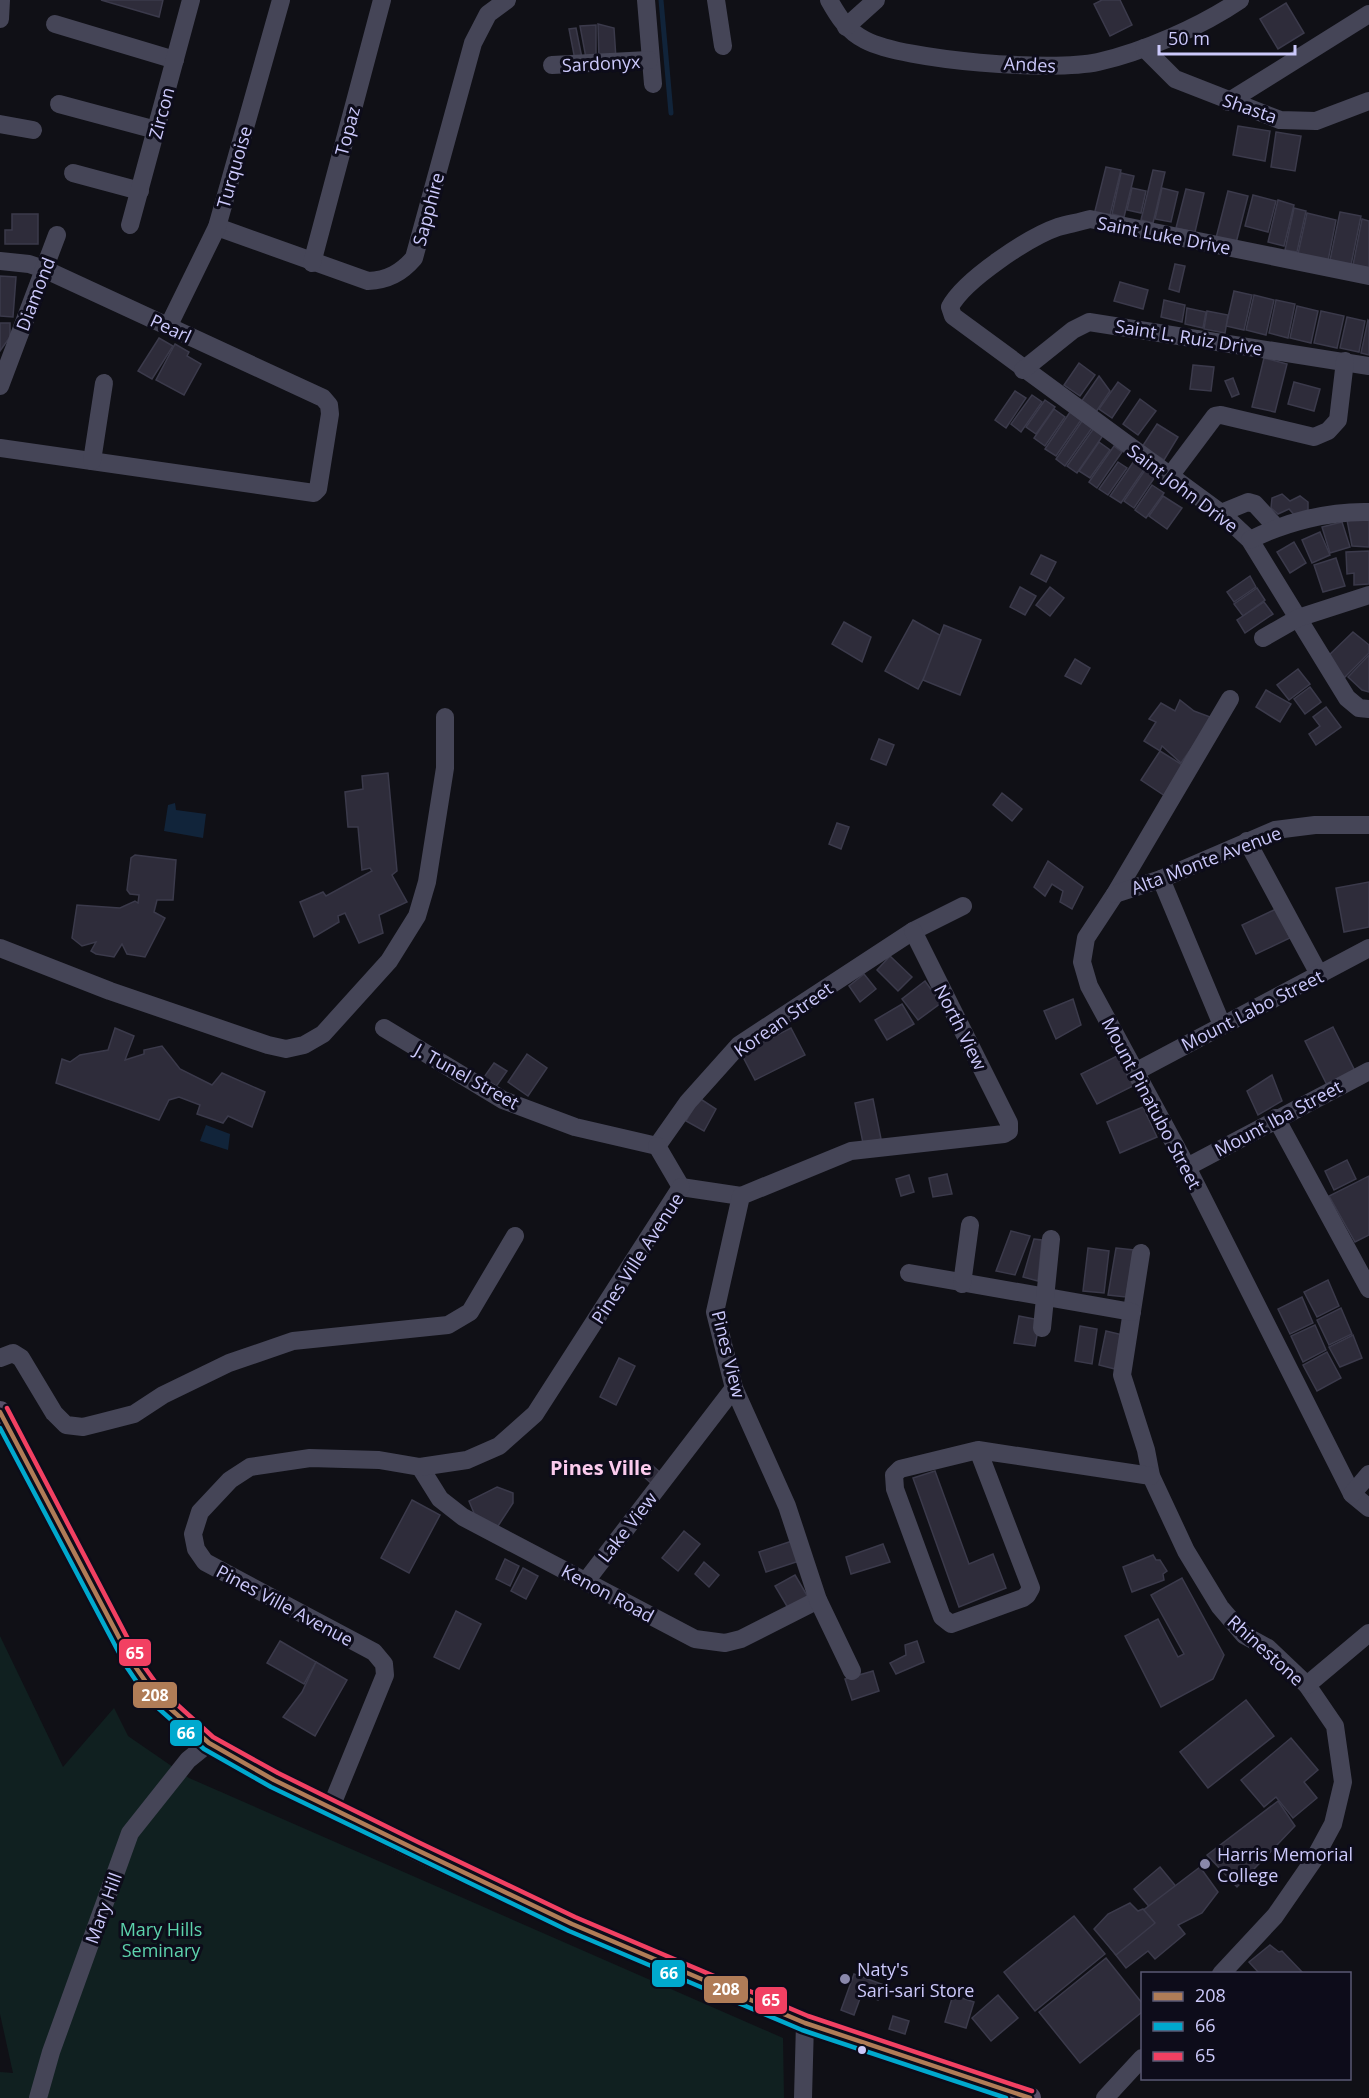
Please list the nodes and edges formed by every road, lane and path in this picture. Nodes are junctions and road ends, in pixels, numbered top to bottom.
1 (2, 0) edge
2 (191, 0) edge
3 (281, 0) edge
4 (382, 0) edge
5 (507, 0) edge
6 (646, 0) edge
7 (716, 0) edge
8 (829, 0) edge
9 (876, 0) edge
10 (1240, 0) edge
11 (1369, 14) edge
12 (0, 19) edge
13 (56, 24) dead end
14 (846, 27) junction
15 (723, 46) dead end
16 (1144, 48) junction
17 (175, 60) junction
18 (650, 60) junction
19 (552, 65) dead end
20 (653, 84) dead end
21 (1228, 102) junction
22 (1369, 102) edge
23 (59, 104) dead end
24 (0, 123) edge
25 (33, 130) dead end
26 (156, 130) junction
27 (73, 172) dead end
28 (140, 191) junction
29 (130, 225) dead end
30 (217, 227) junction
31 (57, 236) dead end
32 (0, 261) edge
33 (312, 263) junction
34 (44, 269) junction
35 (1369, 276) edge
36 (950, 307) joint
37 (168, 327) junction
38 (1345, 361) junction
39 (1369, 366) edge
40 (1023, 370) junction
41 (2, 377) edge
42 (104, 383) dead end
43 (0, 448) edge
44 (92, 461) junction
45 (1170, 476) junction
46 (1369, 512) edge
47 (1221, 513) junction
48 (1275, 527) junction
49 (1250, 540) junction
50 (1369, 595) edge
51 (1298, 618) junction
52 (1263, 638) dead end
53 (1230, 699) dead end
54 (1369, 709) edge
55 (445, 717) dead end
56 (1369, 825) edge
57 (1247, 841) junction
58 (1161, 879) junction
59 (1115, 894) junction
60 (963, 906) dead end
61 (913, 931) junction
62 (0, 948) edge
63 (1369, 948) edge
64 (1320, 976) junction
65 (1222, 1025) junction
66 (384, 1028) dead end
67 (1135, 1071) junction
68 (1369, 1071) edge
69 (1276, 1118) junction
70 (657, 1146) junction
71 (1187, 1167) junction
72 (681, 1187) junction
73 (741, 1196) junction
74 (970, 1226) dead end
75 (515, 1236) dead end
76 (1051, 1239) dead end
77 (1141, 1253) dead end
78 (909, 1273) dead end
79 (962, 1284) junction
80 (1369, 1289) edge
81 (1044, 1296) junction
82 (1132, 1312) junction
83 (1042, 1328) dead end
84 (0, 1358) edge
85 (734, 1388) junction
86 (0, 1412) edge
87 (978, 1450) junction
88 (420, 1467) junction
89 (1369, 1474) edge
90 (1151, 1476) junction
91 (1352, 1494) junction
92 (1369, 1508) edge
93 (586, 1581) junction
94 (818, 1600) junction
95 (1369, 1633) edge
96 (852, 1671) dead end
97 (1307, 1685) junction
98 (209, 1743) junction
99 (331, 1807) junction
100 (1223, 1972) edge
101 (805, 2023) junction
102 (1141, 2060) edge
103 (38, 2098) edge
104 (803, 2098) edge
105 (1030, 2098) edge
106 (1105, 2098) edge

1 - 12 street
2 - 17 street, Zircon
3 - 30 street, Turquoise
4 - 33 street, Topaz
5 - 33 street, Sapphire
6 - 18 street
7 - 15 street
8 - 14 street, Andes
9 - 14 street
10 - 16 street, Andes
11 - 21 street
13 - 17 street
14 - 16 street, Andes
16 - 21 street, Shasta
17 - 26 street, Zircon
18 - 19 street, Sardonyx
18 - 20 street
21 - 22 street, Shasta
23 - 26 street
24 - 25 street
26 - 28 street, Zircon
27 - 28 street
28 - 29 street, Zircon
30 - 33 street, Sapphire
30 - 37 street, Turquoise
31 - 34 street, Diamond
32 - 34 street, Pearl
34 - 37 street, Pearl
34 - 41 street, Diamond
35 - 36 street, Saint Luke Drive
36 - 40 street, Saint John Drive
37 - 44 street, Pearl
38 - 39 street, Saint L. Ruiz Drive
38 - 40 street, Saint L. Ruiz Drive
38 - 45 street
40 - 45 street, Saint John Drive
42 - 44 street
43 - 44 street
45 - 47 street, Saint John Drive
46 - 48 street
47 - 48 street
47 - 49 street, Saint John Drive
48 - 49 street
49 - 51 street, Saint John Drive
50 - 51 street
51 - 52 street
51 - 54 street, Saint John Drive
53 - 59 street, Mount Pinatubo Street
55 - 62 street
56 - 57 street, Alta Monte Avenue
57 - 58 street, Alta Monte Avenue
57 - 64 street
58 - 59 street, Alta Monte Avenue
58 - 65 street
59 - 67 street, Mount Pinatubo Street
60 - 61 street, Korean Street
61 - 70 street, Korean Street
61 - 73 street, North View
63 - 64 street, Mount Labo Street
64 - 65 street, Mount Labo Street
65 - 67 street, Mount Labo Street
66 - 70 street, J. Tunel Street
67 - 71 street, Mount Pinatubo Street
68 - 69 street, Mount Iba Street
69 - 71 street, Mount Iba Street
69 - 80 street
70 - 72 street
71 - 91 street, Mount Pinatubo Street
72 - 73 street, Pines Ville Avenue
72 - 88 street, Pines Ville Avenue
73 - 85 street, Pines View
74 - 79 street
75 - 84 street
76 - 81 street
77 - 82 street, Rhinestone
78 - 79 street
79 - 81 street
81 - 82 street
81 - 83 street
82 - 90 street, Rhinestone
85 - 93 street, Lake View
85 - 94 street, Pines View
86 - 98 main road
87 - 87 street
87 - 90 street
88 - 93 street, Kenon Road
88 - 99 street, Pines Ville Avenue
89 - 91 street
90 - 97 street, Rhinestone
91 - 92 street, Mount Pinatubo Street
93 - 94 street, Kenon Road
94 - 96 street, Pines View
95 - 97 street
97 - 100 street, Rhinestone
98 - 99 main road
98 - 103 street, Mary Hill
99 - 101 main road
101 - 104 street
101 - 105 main road
102 - 106 street

